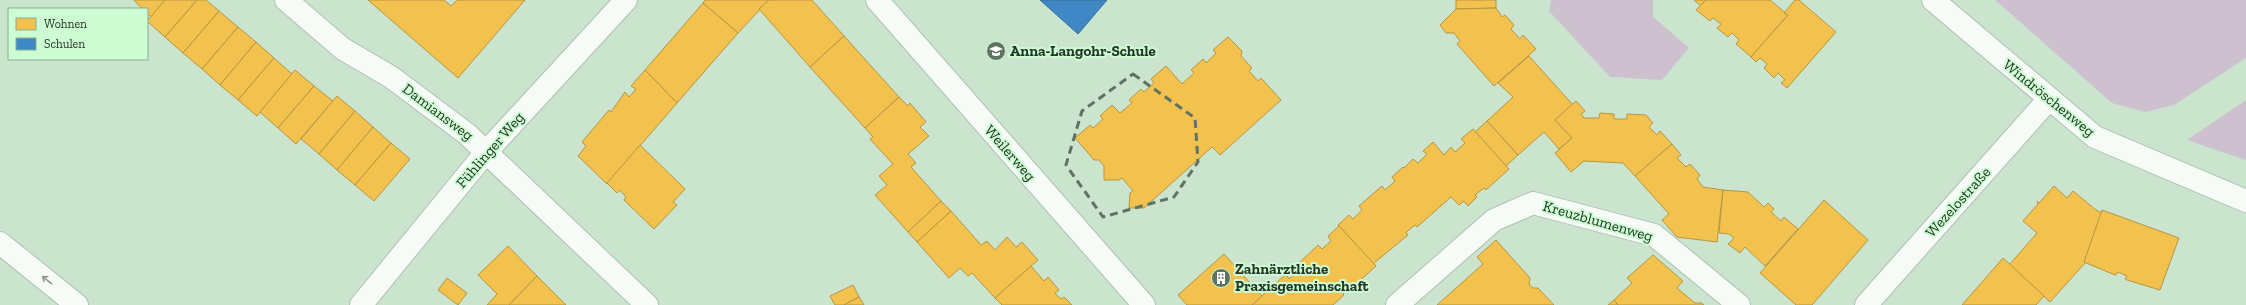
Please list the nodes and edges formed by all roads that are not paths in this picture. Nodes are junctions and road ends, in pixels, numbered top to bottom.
1 (286, 0) edge
2 (626, 0) edge
3 (878, 0) edge
4 (1933, 0) edge
5 (2049, 99) junction
6 (487, 151) junction
7 (2246, 201) edge
8 (0, 243) edge
9 (77, 305) edge
10 (361, 305) edge
11 (647, 305) edge
12 (1144, 305) edge
13 (1397, 305) edge
14 (1739, 305) edge
15 (1866, 305) edge

1 - 6 street, Damiansweg
2 - 6 street, Fühlinger Weg
3 - 12 street, Weilerweg
4 - 5 street, Windröschenweg
5 - 7 street, Windröschenweg
5 - 15 street, Wezelostraße
6 - 10 street, Fühlinger Weg
6 - 11 street, Damiansweg
9 -> 8 street
13 - 14 street, Kreuzblumenweg

